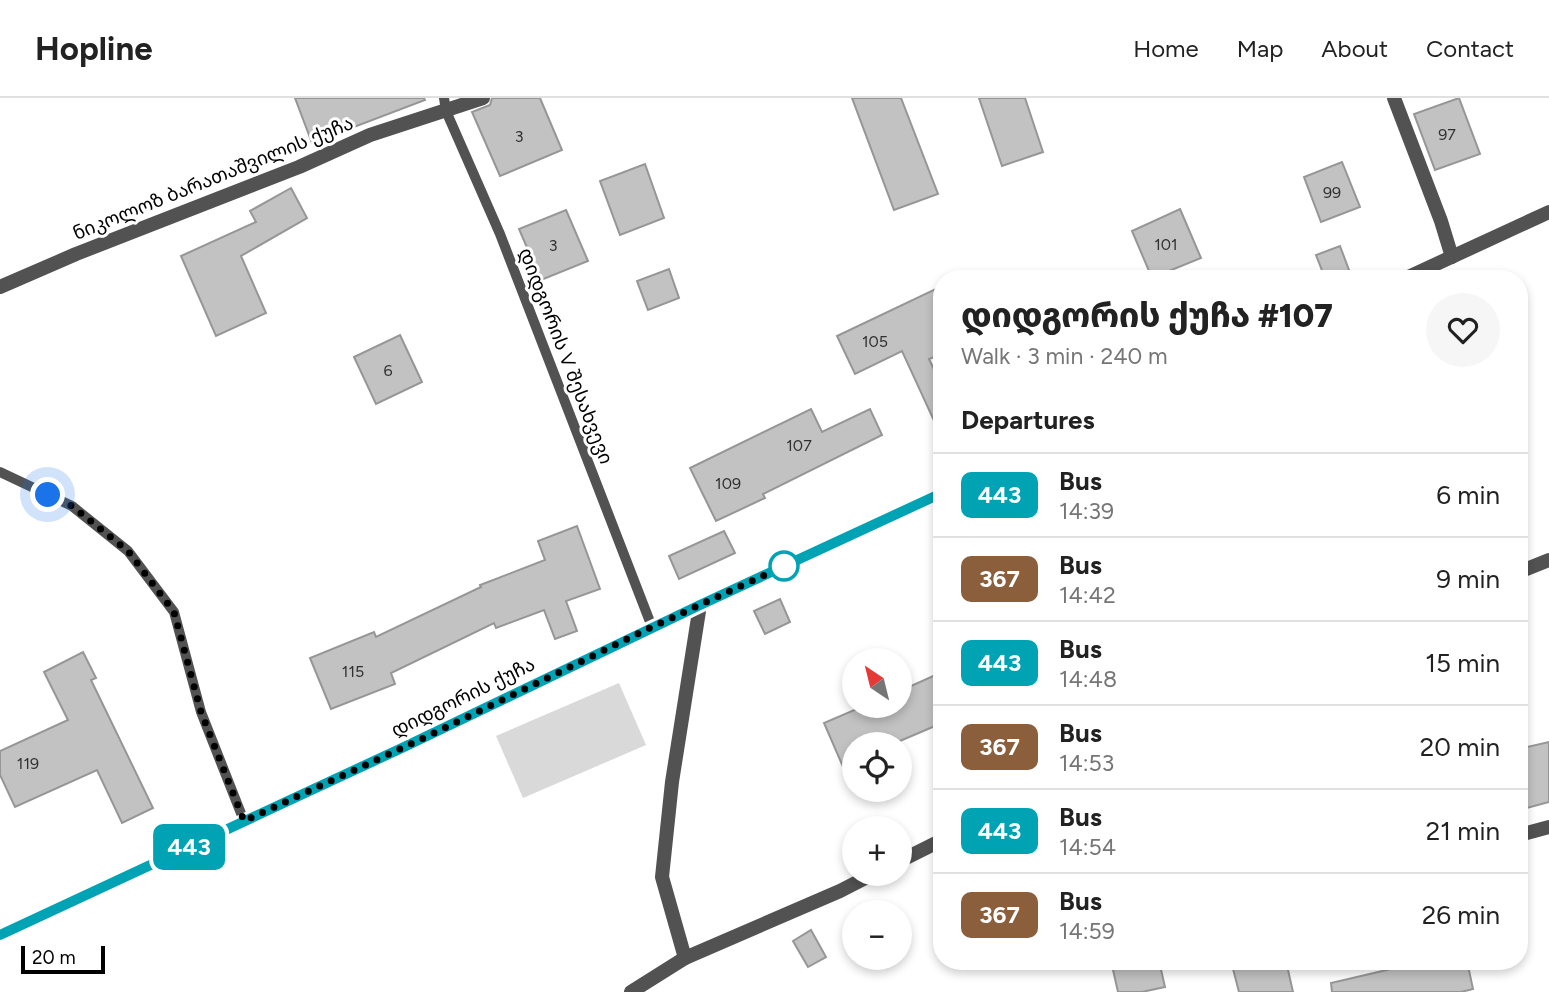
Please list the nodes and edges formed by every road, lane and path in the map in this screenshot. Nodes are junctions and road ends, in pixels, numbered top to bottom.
1 (483, 98) edge
2 (1394, 98) edge
3 (445, 104) edge
4 (1549, 212) edge
5 (1452, 257) junction
6 (1424, 270) edge
7 (0, 287) edge
8 (0, 472) edge
9 (933, 497) edge
10 (1549, 560) edge
11 (1528, 568) edge
12 (700, 605) junction
13 (652, 627) junction
14 (244, 821) junction
15 (1549, 827) edge
16 (1528, 833) edge
17 (933, 844) edge
18 (912, 855) edge
19 (850, 886) edge
20 (0, 934) edge
21 (685, 958) junction
22 (631, 992) edge

1 - 3 street, ნიკოლოზ ბარათაშვილის ქუჩა
2 - 5 street
3 - 7 street, ნიკოლოზ ბარათაშვილის ქუჩა
3 - 13 lane, დიდგორის V შესახვევი
4 - 5 street
5 - 6 street
8 - 14 lane
9 - 12 street, დიდგორის ქუჩა
10 - 11 street
12 - 13 street, დიდგორის ქუჩა
12 - 21 street
13 - 14 street, დიდგორის ქუჩა
14 - 20 street, დიდგორის ქუჩა
15 - 16 street
17 - 18 street
19 - 21 street
21 - 22 street

